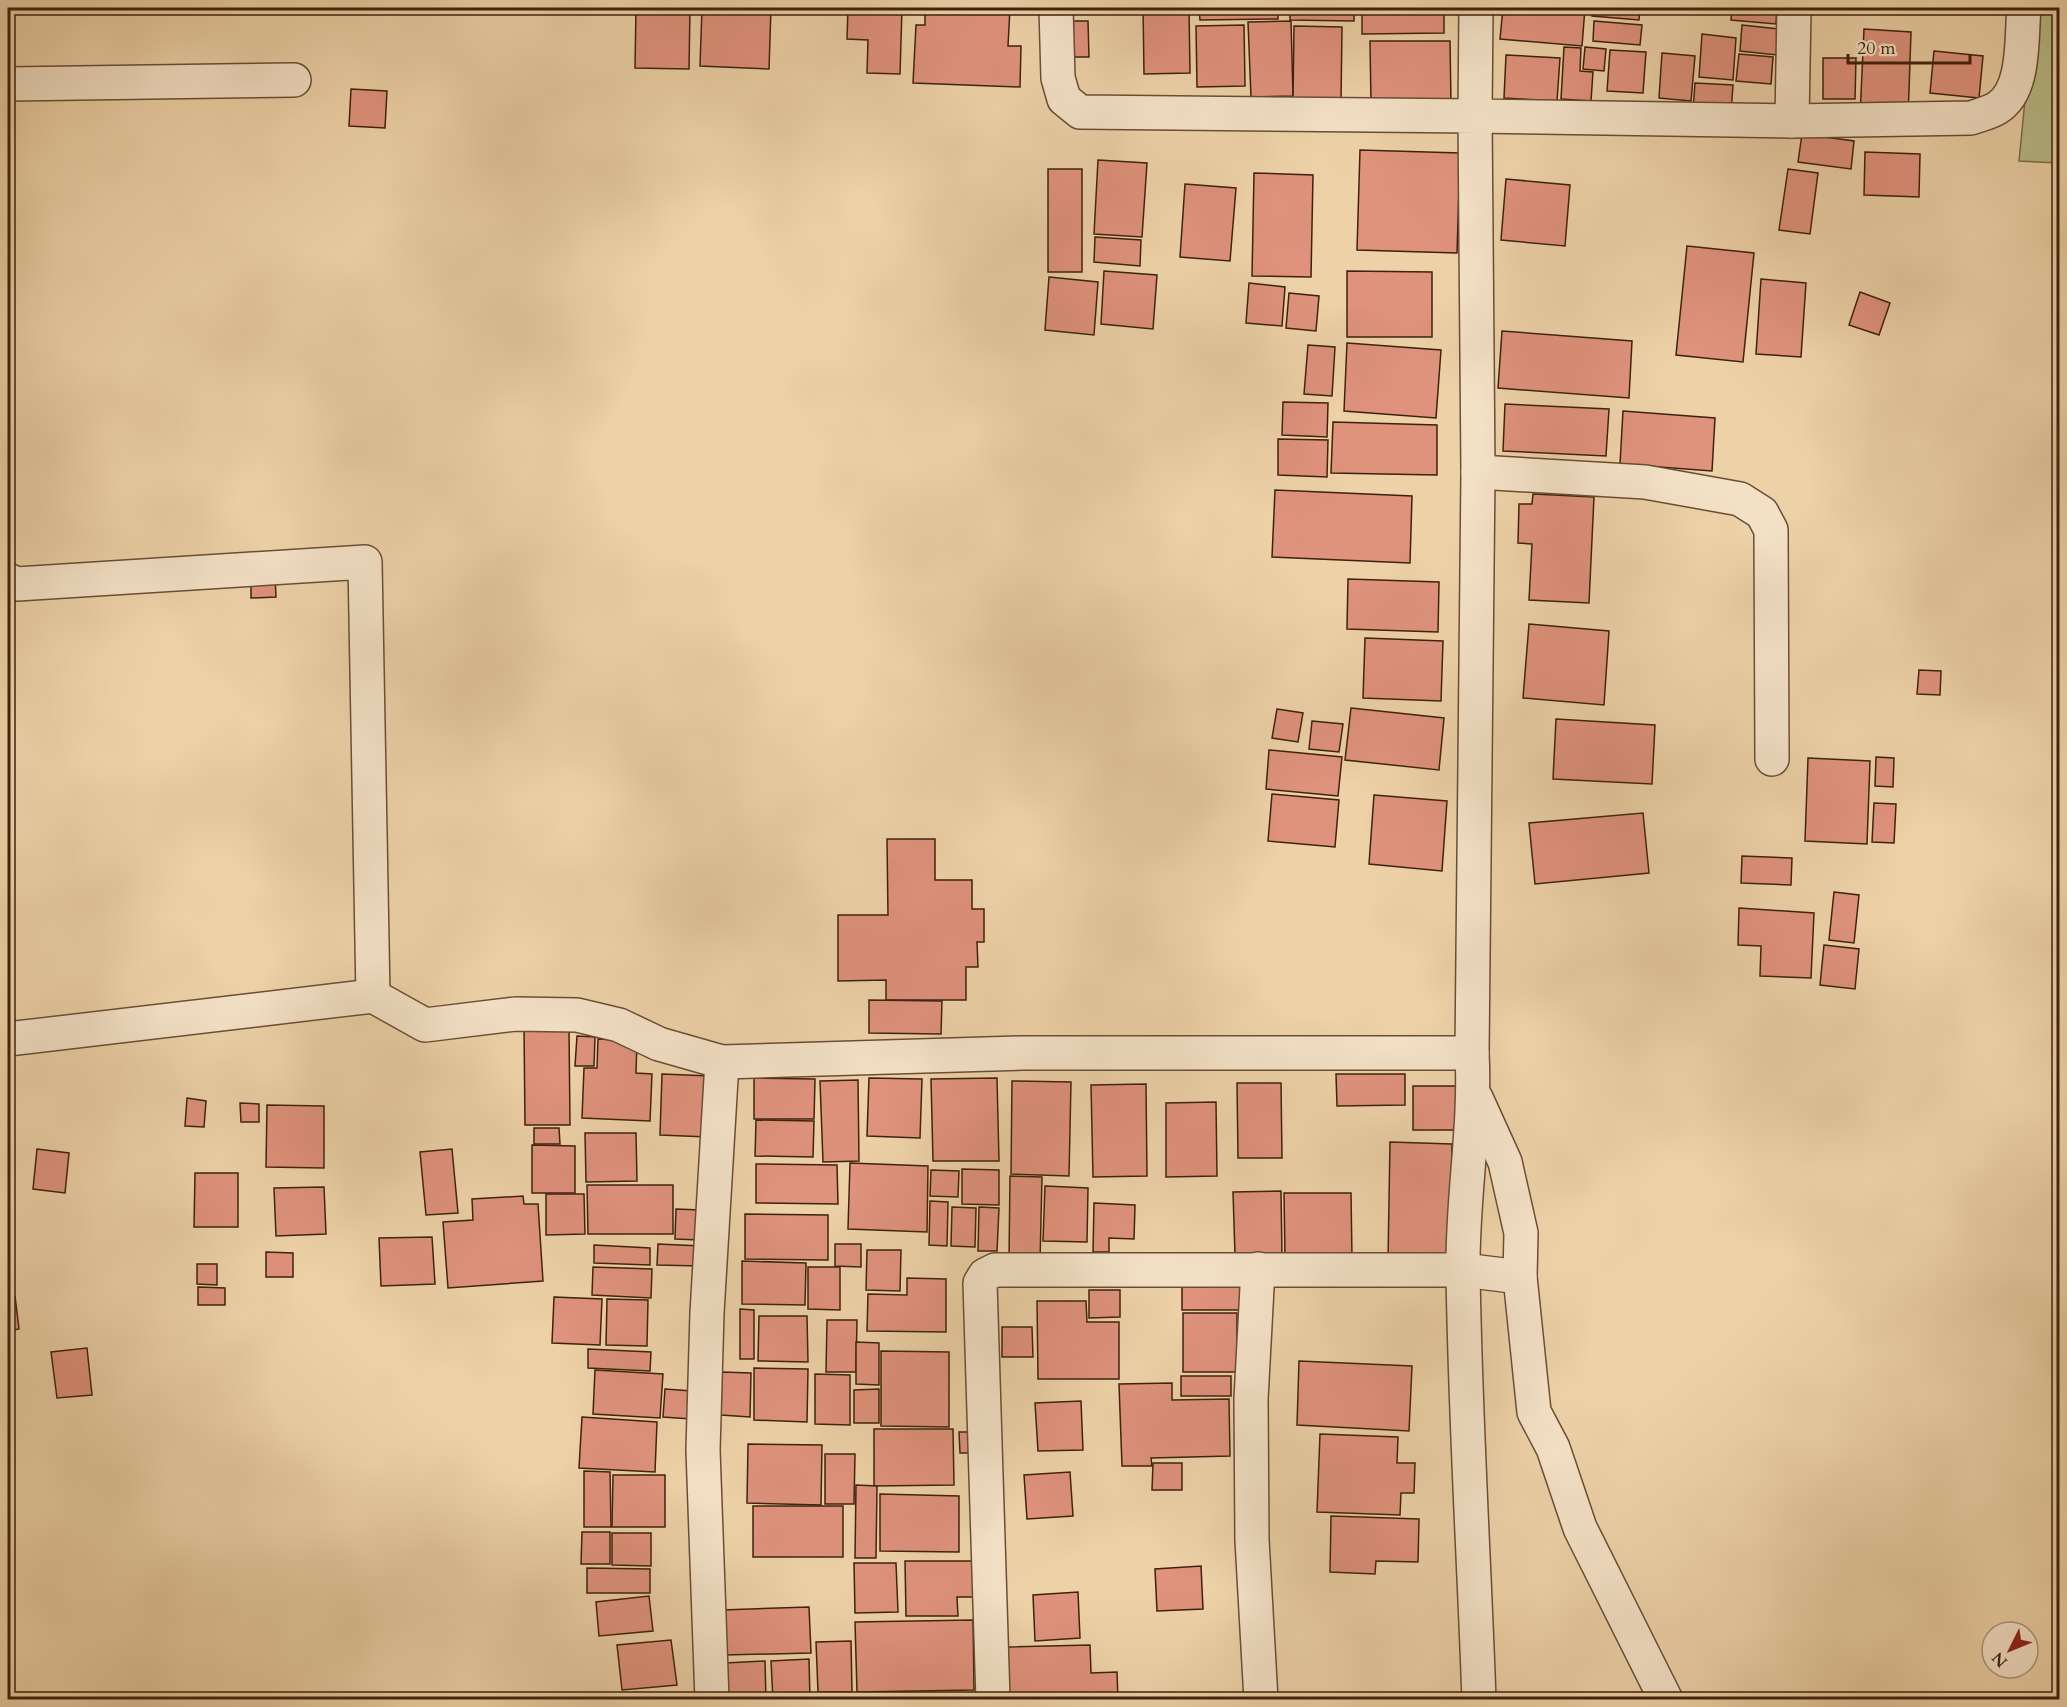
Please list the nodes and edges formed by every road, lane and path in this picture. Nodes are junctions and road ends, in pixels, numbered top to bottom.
1 (1056, 8) edge
2 (1476, 8) edge
3 (1794, 8) edge
4 (2024, 8) edge
5 (294, 80) dead end
6 (8, 84) edge
7 (1475, 116) junction
8 (1792, 121) junction
9 (1478, 472) junction
10 (8, 580) edge
11 (1772, 759) dead end
12 (373, 996) junction
13 (8, 1039) edge
14 (1472, 1053) junction
15 (722, 1062) junction
16 (1474, 1095) junction
17 (1258, 1269) junction
18 (1463, 1270) junction
19 (1521, 1277) junction
20 (712, 1700) edge
21 (993, 1700) edge
22 (1261, 1700) edge
23 (1479, 1700) edge
24 (1666, 1700) edge

1 - 7 street
2 - 7 street
3 - 8 street
4 - 8 street
5 - 6 street
7 - 8 street
7 - 9 street
9 - 11 street
9 - 14 street
10 - 12 street
12 - 13 street
12 - 15 street
14 - 15 street
14 - 16 street
15 - 20 street
16 - 18 street
16 - 19 street
17 - 18 street
17 - 21 street
17 - 22 street
18 - 19 street
18 - 23 street
19 - 24 street

